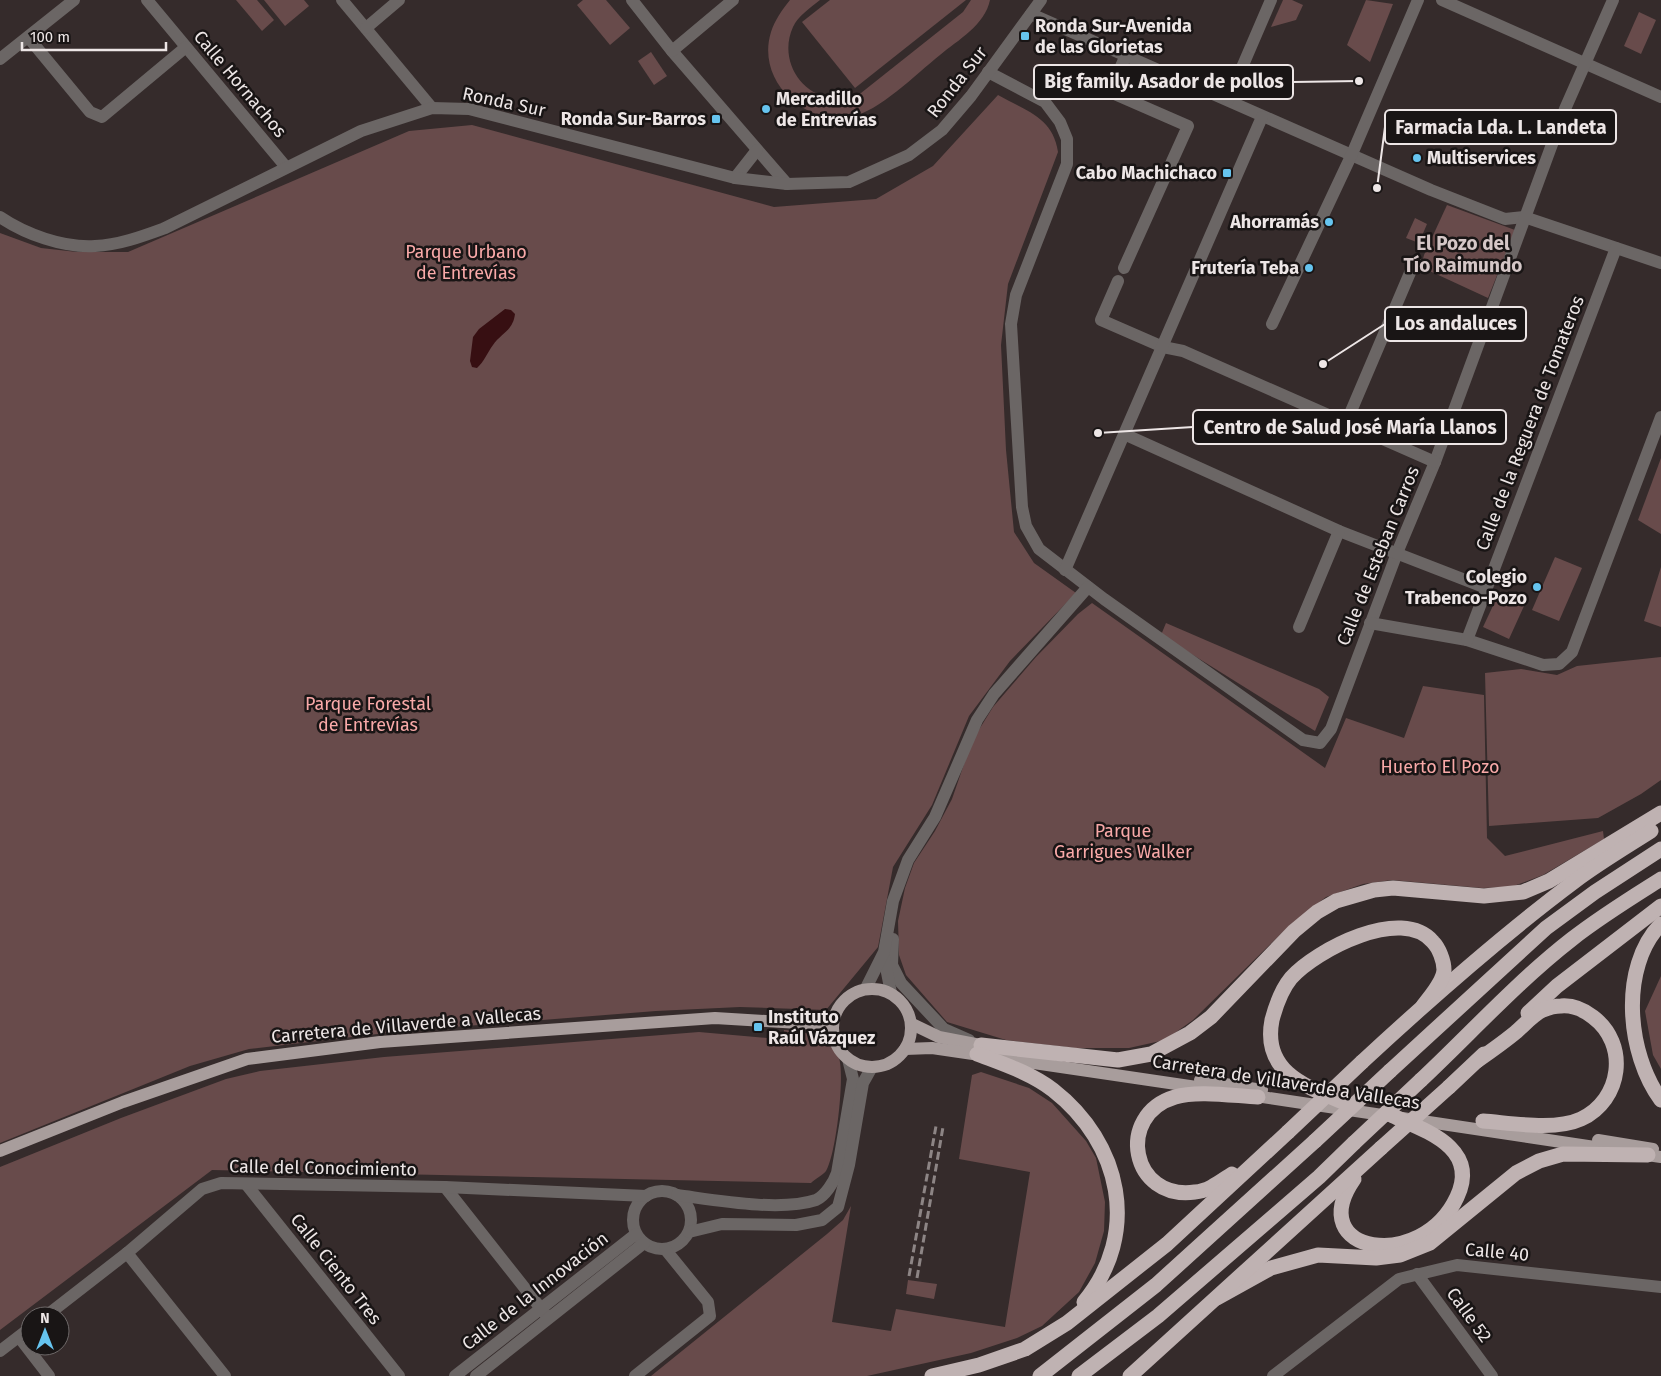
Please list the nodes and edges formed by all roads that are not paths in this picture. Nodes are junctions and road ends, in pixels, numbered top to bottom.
1 (74, 0) edge
2 (147, 0) edge
3 (342, 0) edge
4 (399, 0) edge
5 (632, 0) edge
6 (733, 0) edge
7 (1041, 0) edge
8 (1271, 0) edge
9 (1418, 0) edge
10 (1442, 0) edge
11 (1613, 0) edge
12 (1031, 14) junction
13 (366, 28) junction
14 (28, 37) junction
15 (186, 47) junction
16 (672, 51) junction
17 (1126, 55) junction
18 (0, 60) edge
19 (1585, 63) junction
20 (988, 72) junction
21 (1661, 97) edge
22 (1228, 100) junction
23 (432, 108) junction
24 (1262, 117) junction
25 (757, 150) junction
26 (1352, 154) junction
27 (286, 167) junction
28 (735, 178) junction
29 (787, 184) junction
30 (0, 217) edge
31 (1524, 217) junction
32 (1616, 248) junction
33 (1415, 261) dead end
34 (1660, 261) edge
35 (1124, 268) dead end
36 (1118, 281) dead end
37 (1272, 324) dead end
38 (1163, 346) junction
39 (1661, 417) edge
40 (1346, 423) junction
41 (1124, 434) junction
42 (1435, 462) junction
43 (1339, 531) junction
44 (1396, 553) junction
45 (1065, 570) junction
46 (1088, 587) junction
47 (1486, 588) junction
48 (1370, 623) junction
49 (1299, 627) dead end
50 (1467, 640) junction
51 (1661, 813) edge
52 (1661, 824) edge
53 (1661, 849) edge
54 (1661, 879) edge
55 (893, 901) junction
56 (1661, 906) edge
57 (1661, 924) edge
58 (884, 952) junction
59 (866, 988) junction
60 (891, 993) junction
61 (1423, 1006) junction
62 (912, 1024) junction
63 (832, 1025) junction
64 (906, 1049) junction
65 (979, 1049) junction
66 (848, 1059) junction
67 (1477, 1061) junction
68 (872, 1067) junction
69 (1258, 1097) junction
70 (1661, 1100) edge
71 (1343, 1102) junction
72 (1393, 1116) junction
73 (1483, 1121) junction
74 (1269, 1149) junction
75 (0, 1151) edge
76 (1657, 1154) edge
77 (1366, 1161) junction
78 (246, 1184) junction
79 (445, 1188) junction
80 (677, 1195) junction
81 (646, 1196) junction
82 (689, 1232) junction
83 (640, 1238) junction
84 (665, 1250) junction
85 (127, 1252) junction
86 (1417, 1274) junction
87 (1661, 1287) edge
88 (1217, 1298) junction
89 (59, 1306) edge
90 (546, 1314) junction
91 (1067, 1323) junction
92 (19, 1337) joint
93 (0, 1351) edge
94 (49, 1376) edge
95 (225, 1376) edge
96 (399, 1376) edge
97 (455, 1376) edge
98 (476, 1376) edge
99 (635, 1376) edge
100 (932, 1376) edge
101 (1040, 1376) edge
102 (1080, 1376) edge
103 (1130, 1376) edge
104 (1273, 1376) edge
105 (1492, 1376) edge

1 - 14 street
2 - 15 street, Calle Hornachos
3 - 13 street
4 - 13 street
5 - 16 street
6 - 16 street
7 - 12 street, Ronda Sur
8 - 22 street
9 - 26 street
10 - 19 street
11 - 19 street, Calle de Esteban Carros
12 - 17 street
12 - 20 street, Ronda Sur
13 - 23 street
14 - 15 street
14 - 18 street
15 - 27 street, Calle Hornachos
16 - 25 street
17 - 22 street
17 - 35 street
19 - 21 street
19 - 31 street, Calle de Esteban Carros
20 - 29 street, Ronda Sur
20 - 45 street
22 - 24 street
23 - 27 street, Ronda Sur
23 - 28 street, Ronda Sur
24 - 26 street
24 - 38 street
25 - 28 street
25 - 29 street
26 - 31 street
26 - 37 street
27 - 30 street, Ronda Sur
28 - 29 street, Ronda Sur
31 - 32 street
31 - 42 street, Calle de Esteban Carros
32 - 34 street
32 - 47 street, Calle de la Reguera de Tomateros
33 - 40 street
36 - 38 street
38 - 40 street
38 - 41 street
39 - 50 street
40 - 42 street
41 - 43 street
41 - 45 street
42 - 44 street, Calle de Esteban Carros
43 - 44 street
43 - 49 street
44 - 47 street
44 - 48 street, Calle de Esteban Carros
45 - 46 street
46 - 48 street, Calle de Esteban Carros
46 - 55 street
47 - 50 street, Calle de la Reguera de Tomateros
48 - 50 street
51 - 65 highway
52 - 61 highway
53 - 101 highway, bridge
54 - 102 highway, bridge
55 - 58 street
55 - 65 street
56 - 67 highway
57 - 70 highway
58 - 59 street
58 - 60 street
59 - 60 main road
59 - 63 main road
60 - 62 main road
61 - 71 highway
61 - 74 highway, bridge
62 - 64 main road
62 - 65 main road, Carretera de Villaverde a Vallecas
63 - 66 main road
63 - 75 main road, Carretera de Villaverde a Vallecas
64 - 65 main road, Carretera de Villaverde a Vallecas
64 - 68 main road
65 - 69 main road, Carretera de Villaverde a Vallecas
65 - 71 main road, Carretera de Villaverde a Vallecas
65 - 91 highway
66 - 68 main road
66 - 80 street
67 - 73 highway
67 - 77 highway, bridge
68 - 82 street
69 - 72 main road, Carretera de Villaverde a Vallecas
69 - 74 highway
71 - 73 main road, Carretera de Villaverde a Vallecas
72 - 76 main road, Carretera de Villaverde a Vallecas
72 - 77 highway
73 - 76 main road, Carretera de Villaverde a Vallecas
74 - 91 highway
76 - 88 highway
77 - 88 highway
78 - 79 street, Calle del Conocimiento
78 - 85 street, Calle del Conocimiento
78 - 96 street, Calle Ciento Tres
79 - 81 street, Calle del Conocimiento
79 - 90 street
80 - 81 street
80 - 82 street
81 - 83 street
82 - 84 street
83 - 84 street
83 - 90 street, Calle de la Innovación
84 - 99 street
85 - 89 street, Calle del Conocimiento
85 - 95 street
86 - 87 street, Calle 40
86 - 104 street, Calle 40
86 - 105 street, Calle 52
88 - 103 highway
90 - 97 street, Calle de la Innovación
90 - 98 street, Calle de la Innovación
91 - 100 highway
92 - 93 street
92 - 94 street

